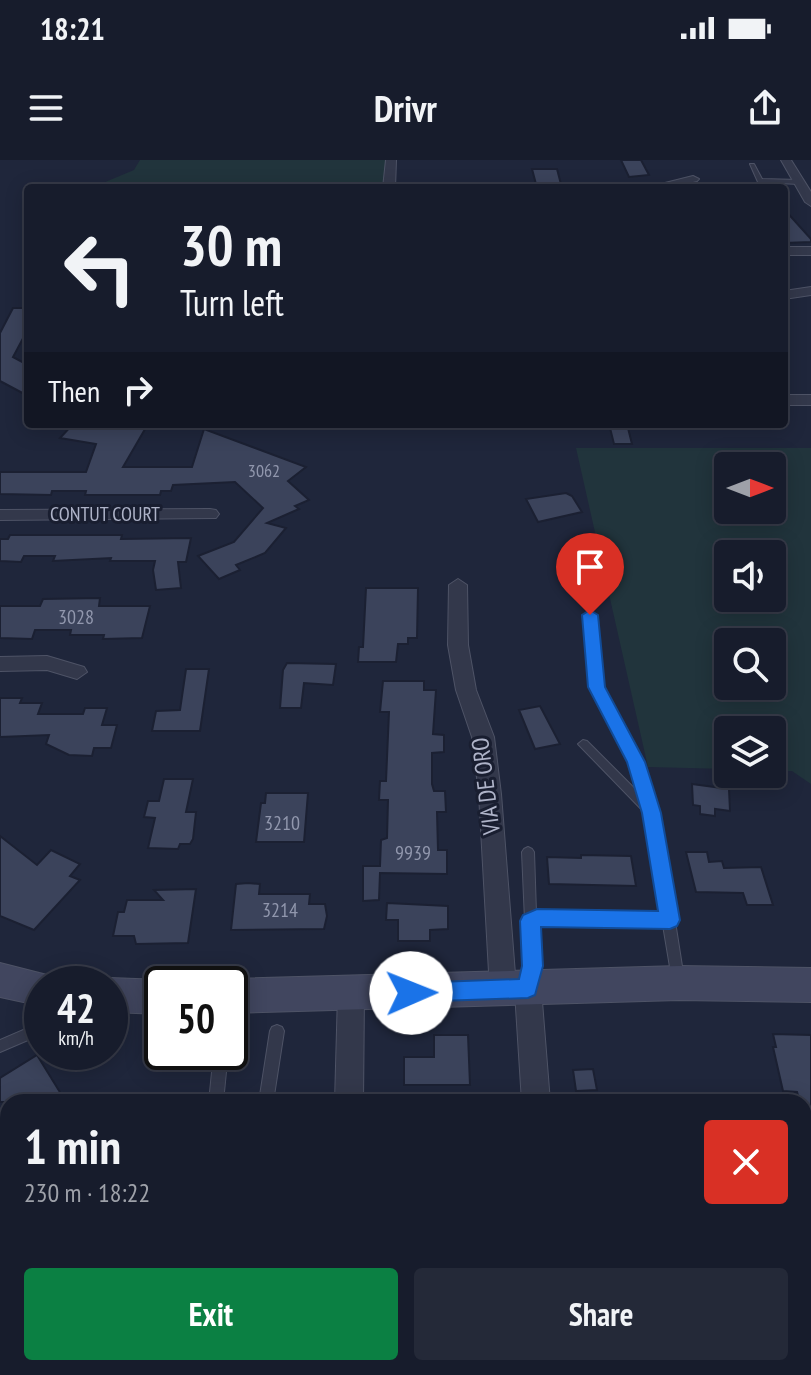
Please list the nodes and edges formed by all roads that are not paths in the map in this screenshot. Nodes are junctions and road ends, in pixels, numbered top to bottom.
1 (391, 160) edge
2 (786, 160) edge
3 (752, 165) dead end
4 (693, 179) edge
5 (799, 182) junction
6 (389, 184) edge
7 (670, 184) edge
8 (811, 202) edge
9 (788, 251) edge
10 (811, 251) edge
11 (811, 291) edge
12 (788, 294) edge
13 (788, 400) edge
14 (811, 400) edge
15 (210, 514) dead end
16 (0, 515) edge
17 (458, 585) dead end
18 (590, 615) dead end
19 (0, 664) edge
20 (77, 672) dead end
21 (583, 744) dead end
22 (652, 813) junction
23 (528, 852) dead end
24 (670, 920) junction
25 (530, 921) junction
26 (0, 980) edge
27 (679, 983) junction
28 (24, 985) edge
29 (811, 985) edge
30 (515, 990) junction
31 (351, 994) junction
32 (248, 996) edge
33 (277, 1031) dead end
34 (24, 1036) edge
35 (0, 1046) edge
36 (219, 1070) edge
37 (217, 1094) edge
38 (267, 1094) edge
39 (349, 1094) edge
40 (534, 1094) edge

1 - 6 street
2 - 5 street
3 - 5 lane
4 - 7 street
5 - 8 street
9 - 10 street
11 - 12 street
13 - 14 street
15 - 16 street, CONTUT COURT
17 - 30 street, VIA DE ORO
18 - 22 lane
19 - 20 street
21 - 22 lane
22 - 24 lane
23 - 25 lane
24 - 25 lane
24 - 27 lane
25 - 30 lane
26 - 28 main road
27 - 29 main road
27 - 30 main road
30 - 31 main road
30 - 40 street, VIA DE ORO
31 - 32 main road
31 - 39 street
33 - 38 lane
34 - 35 lane
36 - 37 lane

